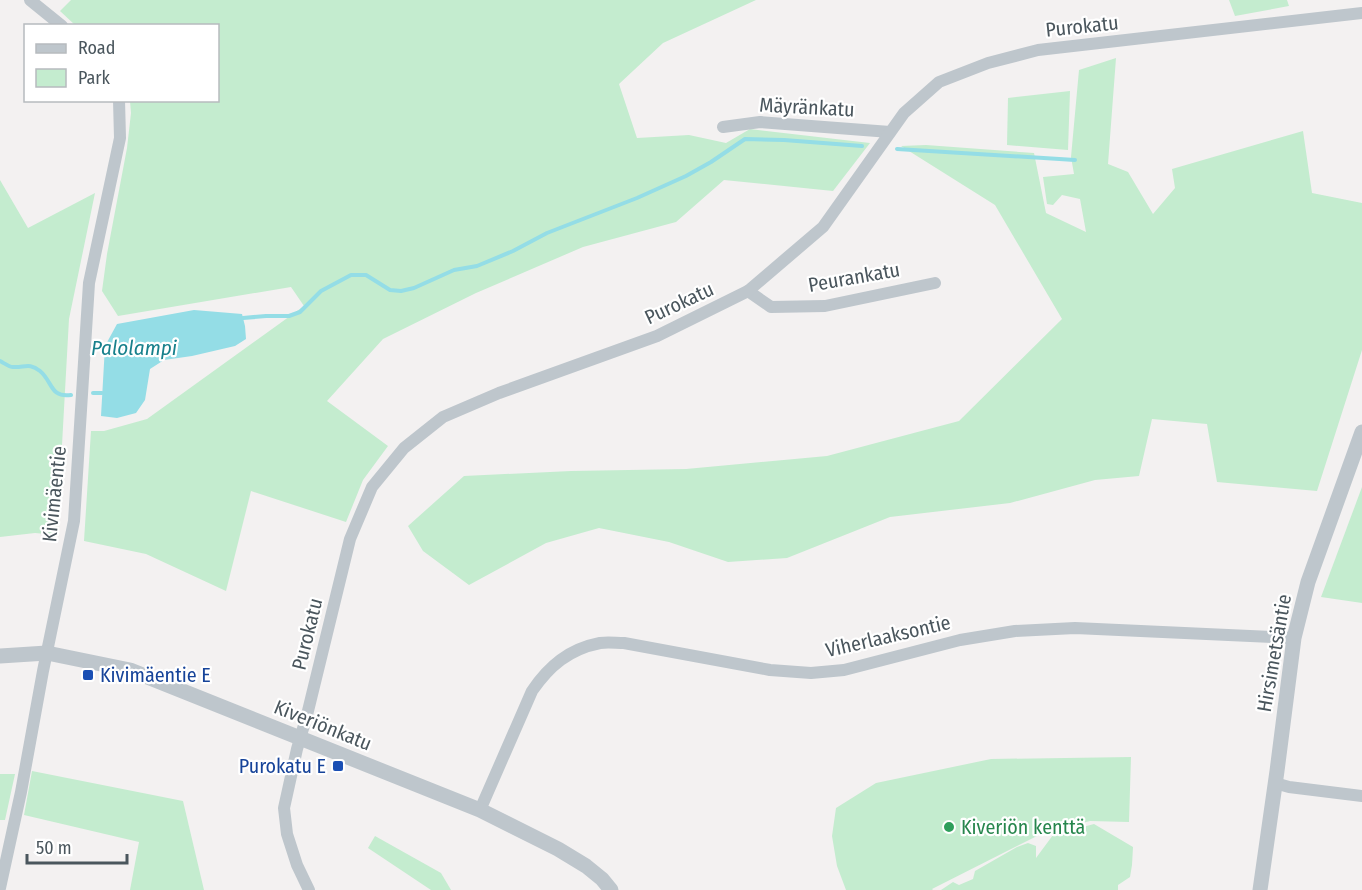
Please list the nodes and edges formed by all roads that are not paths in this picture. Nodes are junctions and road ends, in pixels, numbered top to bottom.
1 (30, 0) edge
2 (1362, 13) edge
3 (60, 24) edge
4 (119, 102) edge
5 (723, 127) dead end
6 (890, 132) junction
7 (935, 283) dead end
8 (748, 291) junction
9 (1362, 432) edge
10 (1294, 638) junction
11 (46, 653) junction
12 (0, 656) edge
13 (300, 738) junction
14 (1275, 783) junction
15 (1362, 796) edge
16 (480, 810) junction
17 (0, 888) edge
18 (309, 890) edge
19 (611, 890) edge
20 (1260, 890) edge

1 - 3 street
2 - 6 street, Purokatu
4 - 11 street, Kivimäentie
5 - 6 street, Mäyränkatu
6 - 8 street, Purokatu
7 - 8 street, Peurankatu
8 - 13 street, Purokatu
9 - 10 street, Hirsimetsäntie
10 - 14 street, Hirsimetsäntie
10 - 16 street, Viherlaaksontie
11 - 12 street, Kiveriönkatu
11 - 13 street, Kiveriönkatu
11 - 17 street, Kivimäentie
13 - 16 street, Kiveriönkatu
13 - 18 street, Purokatu
14 - 15 street
14 - 20 street, Hirsimetsäntie
16 - 19 street, Kiveriönkatu

